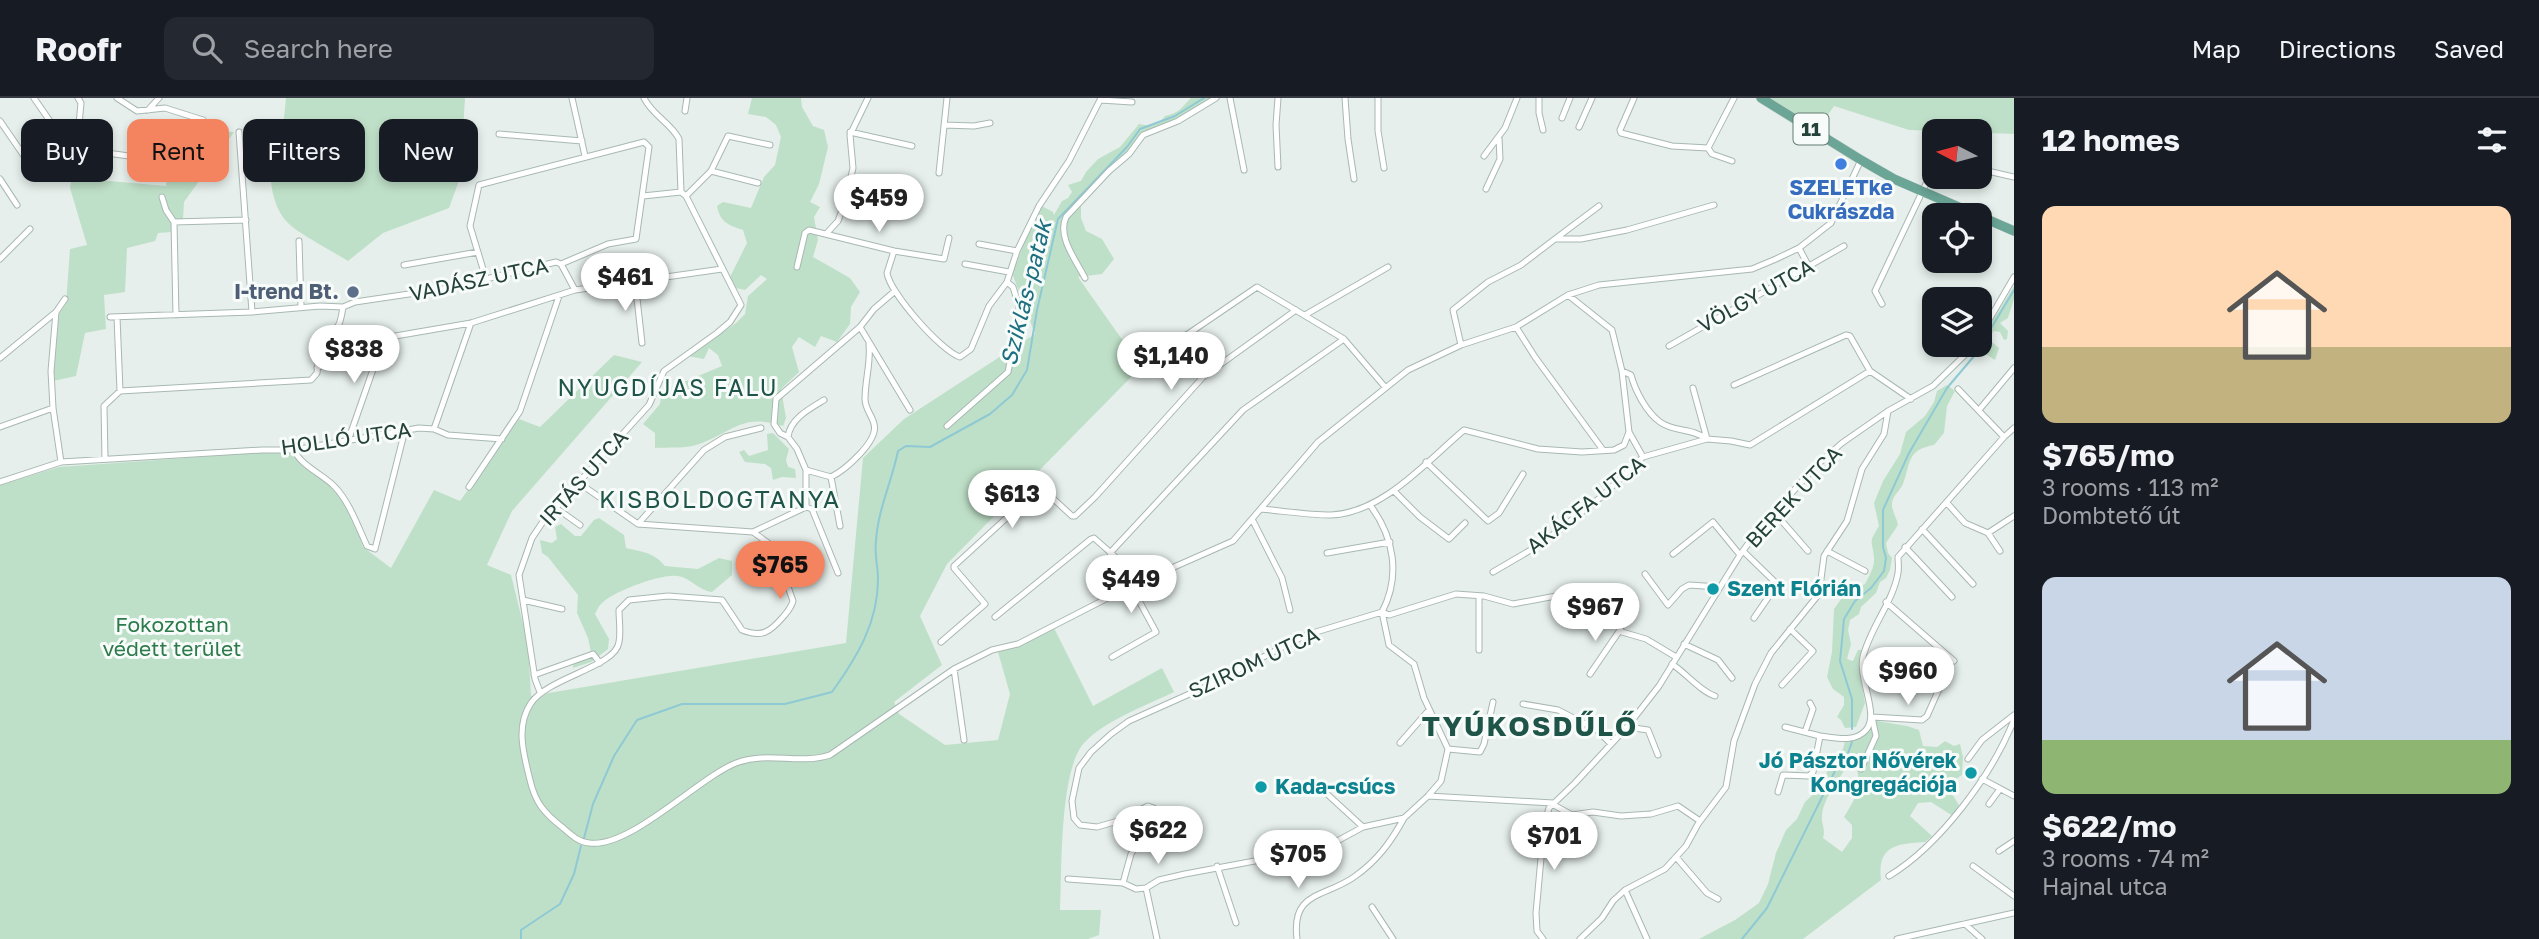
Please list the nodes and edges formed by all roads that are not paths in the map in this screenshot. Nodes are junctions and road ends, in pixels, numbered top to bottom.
1 (34, 98) edge
2 (78, 98) edge
3 (117, 98) edge
4 (159, 98) edge
5 (572, 98) edge
6 (644, 98) edge
7 (687, 98) edge
8 (868, 98) edge
9 (947, 98) edge
10 (1216, 98) edge
11 (1230, 98) edge
12 (1278, 98) edge
13 (1345, 98) edge
14 (1378, 98) edge
15 (1517, 98) edge
16 (1539, 98) edge
17 (1570, 98) edge
18 (1592, 98) edge
19 (1634, 98) edge
20 (1734, 98) edge
21 (1761, 98) edge
22 (1101, 99) edge
23 (1132, 102) dead end
24 (148, 110) junction
25 (685, 111) dead end
26 (1562, 118) dead end
27 (48, 119) edge
28 (200, 119) edge
29 (0, 121) edge
30 (990, 123) dead end
31 (944, 125) junction
32 (1579, 127) dead end
33 (1543, 130) dead end
34 (239, 132) dead end
35 (850, 132) junction
36 (499, 134) dead end
37 (1499, 138) junction
38 (582, 141) junction
39 (770, 145) dead end
40 (912, 146) dead end
41 (1708, 148) junction
42 (21, 152) edge
43 (127, 156) edge
44 (586, 156) junction
45 (1485, 156) dead end
46 (1861, 160) junction
47 (1732, 161) dead end
48 (1278, 167) dead end
49 (1384, 168) dead end
50 (1244, 170) dead end
51 (711, 171) junction
52 (1992, 172) edge
53 (939, 173) dead end
54 (2014, 177) edge
55 (1354, 178) dead end
56 (0, 179) edge
57 (758, 183) dead end
58 (1486, 189) dead end
59 (1924, 189) edge
60 (1923, 192) junction
61 (683, 194) junction
62 (643, 196) junction
63 (162, 197) dead end
64 (845, 202) junction
65 (1946, 203) edge
66 (17, 205) dead end
67 (1714, 205) dead end
68 (1599, 206) dead end
69 (885, 209) dead end
70 (246, 220) junction
71 (174, 222) junction
72 (1992, 222) edge
73 (30, 229) dead end
74 (2014, 231) edge
75 (826, 234) junction
76 (950, 238) dead end
77 (1555, 239) junction
78 (299, 241) dead end
79 (979, 244) dead end
80 (1844, 246) dead end
81 (1799, 248) junction
82 (894, 251) junction
83 (1017, 251) junction
84 (478, 252) junction
85 (0, 260) edge
86 (561, 264) junction
87 (965, 264) dead end
88 (404, 265) dead end
89 (797, 267) dead end
90 (1388, 267) dead end
91 (1809, 267) junction
92 (722, 269) junction
93 (1009, 272) junction
94 (2014, 277) edge
95 (1085, 278) dead end
96 (486, 279) junction
97 (635, 281) junction
98 (1007, 282) junction
99 (575, 290) junction
100 (895, 291) junction
101 (1568, 295) junction
102 (559, 296) junction
103 (65, 299) dead end
104 (1882, 304) dead end
105 (301, 307) junction
106 (343, 307) junction
107 (1296, 310) junction
108 (56, 312) junction
109 (251, 312) junction
110 (177, 315) junction
111 (1305, 315) junction
112 (1992, 315) edge
113 (110, 317) dead end
114 (117, 317) junction
115 (471, 323) junction
116 (860, 327) junction
117 (1516, 327) junction
118 (1188, 334) junction
119 (384, 338) junction
120 (1343, 339) junction
121 (1180, 342) dead end
122 (642, 343) dead end
123 (869, 344) junction
124 (1461, 345) junction
125 (1669, 346) dead end
126 (1963, 357) edge
127 (0, 358) edge
128 (1133, 358) dead end
129 (317, 368) junction
130 (2014, 368) edge
131 (1870, 371) junction
132 (1622, 372) junction
133 (1734, 385) dead end
134 (1385, 387) junction
135 (1693, 388) dead end
136 (1958, 389) dead end
137 (120, 391) junction
138 (1910, 399) junction
139 (824, 400) dead end
140 (53, 408) junction
141 (910, 410) dead end
142 (1979, 410) junction
143 (1888, 411) junction
144 (947, 426) dead end
145 (0, 427) edge
146 (761, 428) dead end
147 (2014, 428) edge
148 (434, 429) junction
149 (405, 430) junction
150 (1629, 432) junction
151 (2004, 437) junction
152 (788, 438) junction
153 (502, 439) junction
154 (1707, 439) junction
155 (348, 441) junction
156 (294, 450) junction
157 (1603, 450) junction
158 (1643, 457) junction
159 (104, 459) junction
160 (61, 462) junction
161 (1426, 462) junction
162 (807, 470) junction
163 (1523, 474) dead end
164 (831, 477) junction
165 (0, 482) edge
166 (579, 483) junction
167 (469, 486) dead end
168 (1394, 491) junction
169 (1947, 503) junction
170 (1370, 505) junction
171 (556, 508) junction
172 (806, 508) junction
173 (1261, 509) junction
174 (1774, 512) junction
175 (2014, 518) edge
176 (1252, 519) junction
177 (1465, 523) dead end
178 (638, 524) junction
179 (580, 525) dead end
180 (840, 526) dead end
181 (1922, 529) junction
182 (753, 532) junction
183 (1988, 533) junction
184 (1390, 542) junction
185 (1905, 547) junction
186 (1808, 551) dead end
187 (1827, 551) junction
188 (2000, 551) dead end
189 (1110, 553) junction
190 (1328, 553) dead end
191 (1741, 553) junction
192 (1673, 554) dead end
193 (1169, 569) junction
194 (1865, 571) dead end
195 (1493, 572) dead end
196 (838, 573) dead end
197 (1645, 574) dead end
198 (1973, 584) dead end
199 (1130, 586) junction
200 (1719, 587) junction
201 (1479, 596) junction
202 (1952, 597) dead end
203 (523, 600) junction
204 (1886, 602) junction
205 (562, 609) dead end
206 (1290, 610) dead end
207 (1382, 612) junction
208 (995, 617) dead end
209 (1754, 618) dead end
210 (1790, 629) junction
211 (1620, 630) junction
212 (941, 642) dead end
213 (1684, 644) junction
214 (1479, 650) dead end
215 (1112, 657) dead end
216 (1676, 657) junction
217 (1954, 661) dead end
218 (600, 663) junction
219 (1672, 664) junction
220 (954, 669) junction
221 (1590, 674) dead end
222 (534, 675) junction
223 (1732, 678) dead end
224 (1782, 685) dead end
225 (1939, 690) dead end
226 (540, 692) junction
227 (1715, 696) dead end
228 (1493, 702) dead end
229 (1810, 703) dead end
230 (1524, 705) dead end
231 (1429, 710) junction
232 (1872, 717) junction
233 (2014, 720) edge
234 (1627, 727) junction
235 (1785, 727) dead end
236 (1805, 732) junction
237 (1820, 736) junction
238 (964, 740) dead end
239 (1400, 743) dead end
240 (1611, 744) junction
241 (1448, 749) junction
242 (1658, 755) dead end
243 (1968, 759) dead end
244 (1861, 769) dead end
245 (1982, 779) junction
246 (2000, 789) junction
247 (1778, 792) dead end
248 (2013, 792) edge
249 (1327, 794) dead end
250 (1428, 796) junction
251 (1553, 804) junction
252 (1989, 804) dead end
253 (1404, 818) junction
254 (1700, 821) junction
255 (1363, 827) junction
256 (2014, 841) edge
257 (1998, 851) dead end
258 (1676, 857) junction
259 (1217, 866) junction
260 (1973, 866) dead end
261 (1889, 877) dead end
262 (1068, 879) dead end
263 (1123, 883) junction
264 (1146, 888) junction
265 (1625, 890) junction
266 (2014, 896) edge
267 (1718, 899) dead end
268 (1372, 907) dead end
269 (2014, 914) edge
270 (1236, 922) dead end
271 (1965, 924) junction
272 (1914, 937) edge
273 (1157, 939) edge
274 (1297, 939) edge
275 (1393, 939) edge
276 (1543, 939) edge
277 (1580, 939) edge
278 (1647, 939) edge
279 (1897, 939) edge
280 (1982, 939) edge

1 - 27 street
2 - 43 street
3 - 24 street
4 - 24 street
5 - 38 street
6 - 61 street
7 - 25 street
8 - 35 street
9 - 31 street
10 - 95 street
11 - 50 street
12 - 48 street
13 - 55 street
14 - 49 street
15 - 37 street
16 - 33 street
17 - 26 street
18 - 32 street
19 - 41 street
20 - 41 street
21 - 46 main road, 11
22 - 23 street
22 - 83 street
24 - 28 street
29 - 42 street
30 - 31 street
31 - 53 street
34 - 70 street
35 - 40 street
35 - 64 street
36 - 38 street
37 - 45 street
37 - 58 street
38 - 44 street
39 - 51 street
41 - 47 street
44 - 62 street
44 - 84 street
46 - 60 main road, 11
46 - 81 street
51 - 57 street
51 - 61 street
52 - 54 street
56 - 66 street
59 - 60 street
60 - 65 main road, 11
60 - 104 street
61 - 62 street
61 - 92 street
62 - 86 street, VADÁSZ UTCA
63 - 71 street
64 - 69 street
64 - 75 street
67 - 77 street
68 - 77 street
70 - 71 street
70 - 109 street
71 - 110 street
72 - 74 main road, 11
73 - 85 street
75 - 82 street
75 - 89 street
76 - 82 street
77 - 124 street
78 - 105 street
79 - 83 street
80 - 91 street, VÖLGY UTCA
81 - 91 street
81 - 101 street
82 - 100 street
83 - 93 street
84 - 88 street
84 - 96 street
86 - 96 street, VADÁSZ UTCA
86 - 99 street
87 - 93 street
90 - 111 street
91 - 125 street, VÖLGY UTCA
92 - 97 street
92 - 166 street, IRTÁS UTCA
93 - 98 street
94 - 112 street
96 - 106 street, VADÁSZ UTCA
97 - 99 street
97 - 122 street
98 - 100 street
98 - 144 street
99 - 102 street
100 - 116 street
101 - 117 street
101 - 132 street
102 - 115 street
102 - 153 street
103 - 108 street
105 - 106 street, VADÁSZ UTCA
105 - 109 street, VADÁSZ UTCA
106 - 129 street
107 - 111 street
107 - 118 street
107 - 212 street
108 - 127 street
108 - 140 street
109 - 110 street, VADÁSZ UTCA
110 - 114 street, VADÁSZ UTCA
111 - 120 street
113 - 114 street, VADÁSZ UTCA
114 - 137 street
115 - 119 street
115 - 148 street
116 - 123 street
116 - 152 street
117 - 124 street
117 - 157 street
118 - 121 street
118 - 128 street
119 - 129 street
119 - 155 street
120 - 134 street
120 - 189 street
123 - 141 street
123 - 164 street
124 - 134 street
126 - 138 street, BEREK UTCA
129 - 137 street
130 - 142 street
131 - 133 street
131 - 138 street
131 - 154 street, AKÁCFA UTCA
132 - 150 street
132 - 154 street
134 - 173 street
135 - 154 street
136 - 142 street
137 - 159 street
138 - 143 street, BEREK UTCA
139 - 152 street
140 - 145 street
140 - 160 street
142 - 151 street
143 - 174 street, BEREK UTCA
143 - 187 street
146 - 178 street
147 - 151 street
148 - 149 street, HOLLÓ UTCA
148 - 153 street, HOLLÓ UTCA
149 - 155 street, HOLLÓ UTCA
149 - 156 street
150 - 157 street
150 - 158 street
151 - 169 street
152 - 162 street
153 - 167 street
154 - 158 street, AKÁCFA UTCA
155 - 156 street, HOLLÓ UTCA
156 - 159 street, HOLLÓ UTCA
157 - 161 street
158 - 195 street, AKÁCFA UTCA
159 - 160 street, HOLLÓ UTCA
160 - 165 street, HOLLÓ UTCA
161 - 163 street
161 - 168 street
162 - 164 street
162 - 172 street
164 - 180 street
166 - 171 street, IRTÁS UTCA
166 - 178 street
168 - 170 street
168 - 177 street
169 - 181 street
169 - 183 street
170 - 173 street
170 - 184 street
171 - 179 street
171 - 203 street, IRTÁS UTCA
172 - 182 street
172 - 196 street
173 - 176 street
174 - 186 street
174 - 191 street, BEREK UTCA
175 - 183 street
176 - 193 street
176 - 206 street
178 - 182 street
181 - 185 street
181 - 198 street
182 - 218 street
183 - 188 street
184 - 190 street
184 - 207 street
185 - 202 street
185 - 204 street
187 - 194 street
187 - 210 street
189 - 193 street
189 - 208 street
191 - 192 street
191 - 200 street, BEREK UTCA
191 - 209 street
193 - 199 street
197 - 200 street
199 - 215 street
199 - 220 street
200 - 213 street, BEREK UTCA
201 - 207 street, SZIROM UTCA
201 - 211 street, SZIROM UTCA
201 - 214 street
203 - 205 street
203 - 222 street, IRTÁS UTCA
204 - 217 street
204 - 232 street
207 - 231 street
207 - 263 street, SZIROM UTCA
210 - 224 street
210 - 254 street
211 - 216 street
211 - 221 street
213 - 216 street, BEREK UTCA
213 - 223 street
216 - 219 street, BEREK UTCA
218 - 222 street
218 - 226 street
219 - 227 street
219 - 234 street, BEREK UTCA
220 - 226 street
220 - 238 street
222 - 226 street, IRTÁS UTCA
225 - 232 street
228 - 241 street
229 - 236 street
230 - 240 street
231 - 239 street
231 - 241 street
232 - 237 street
232 - 244 street
233 - 243 street
233 - 245 street
234 - 240 street, BEREK UTCA
234 - 242 street
235 - 236 street
236 - 237 street
237 - 247 street
240 - 251 street, BEREK UTCA
241 - 250 street
245 - 246 street
245 - 261 street
246 - 248 street
246 - 252 street
249 - 255 street
250 - 251 street
250 - 253 street
251 - 254 street
251 - 276 street, BEREK UTCA
253 - 255 street
253 - 274 street
254 - 258 street
255 - 259 street
256 - 257 street
258 - 265 street
258 - 267 street
259 - 264 street
259 - 270 street
260 - 266 street
262 - 263 street
263 - 264 street
264 - 273 street
265 - 277 street
265 - 278 street
268 - 275 street
269 - 271 street
271 - 272 street
271 - 280 street
272 - 279 street

